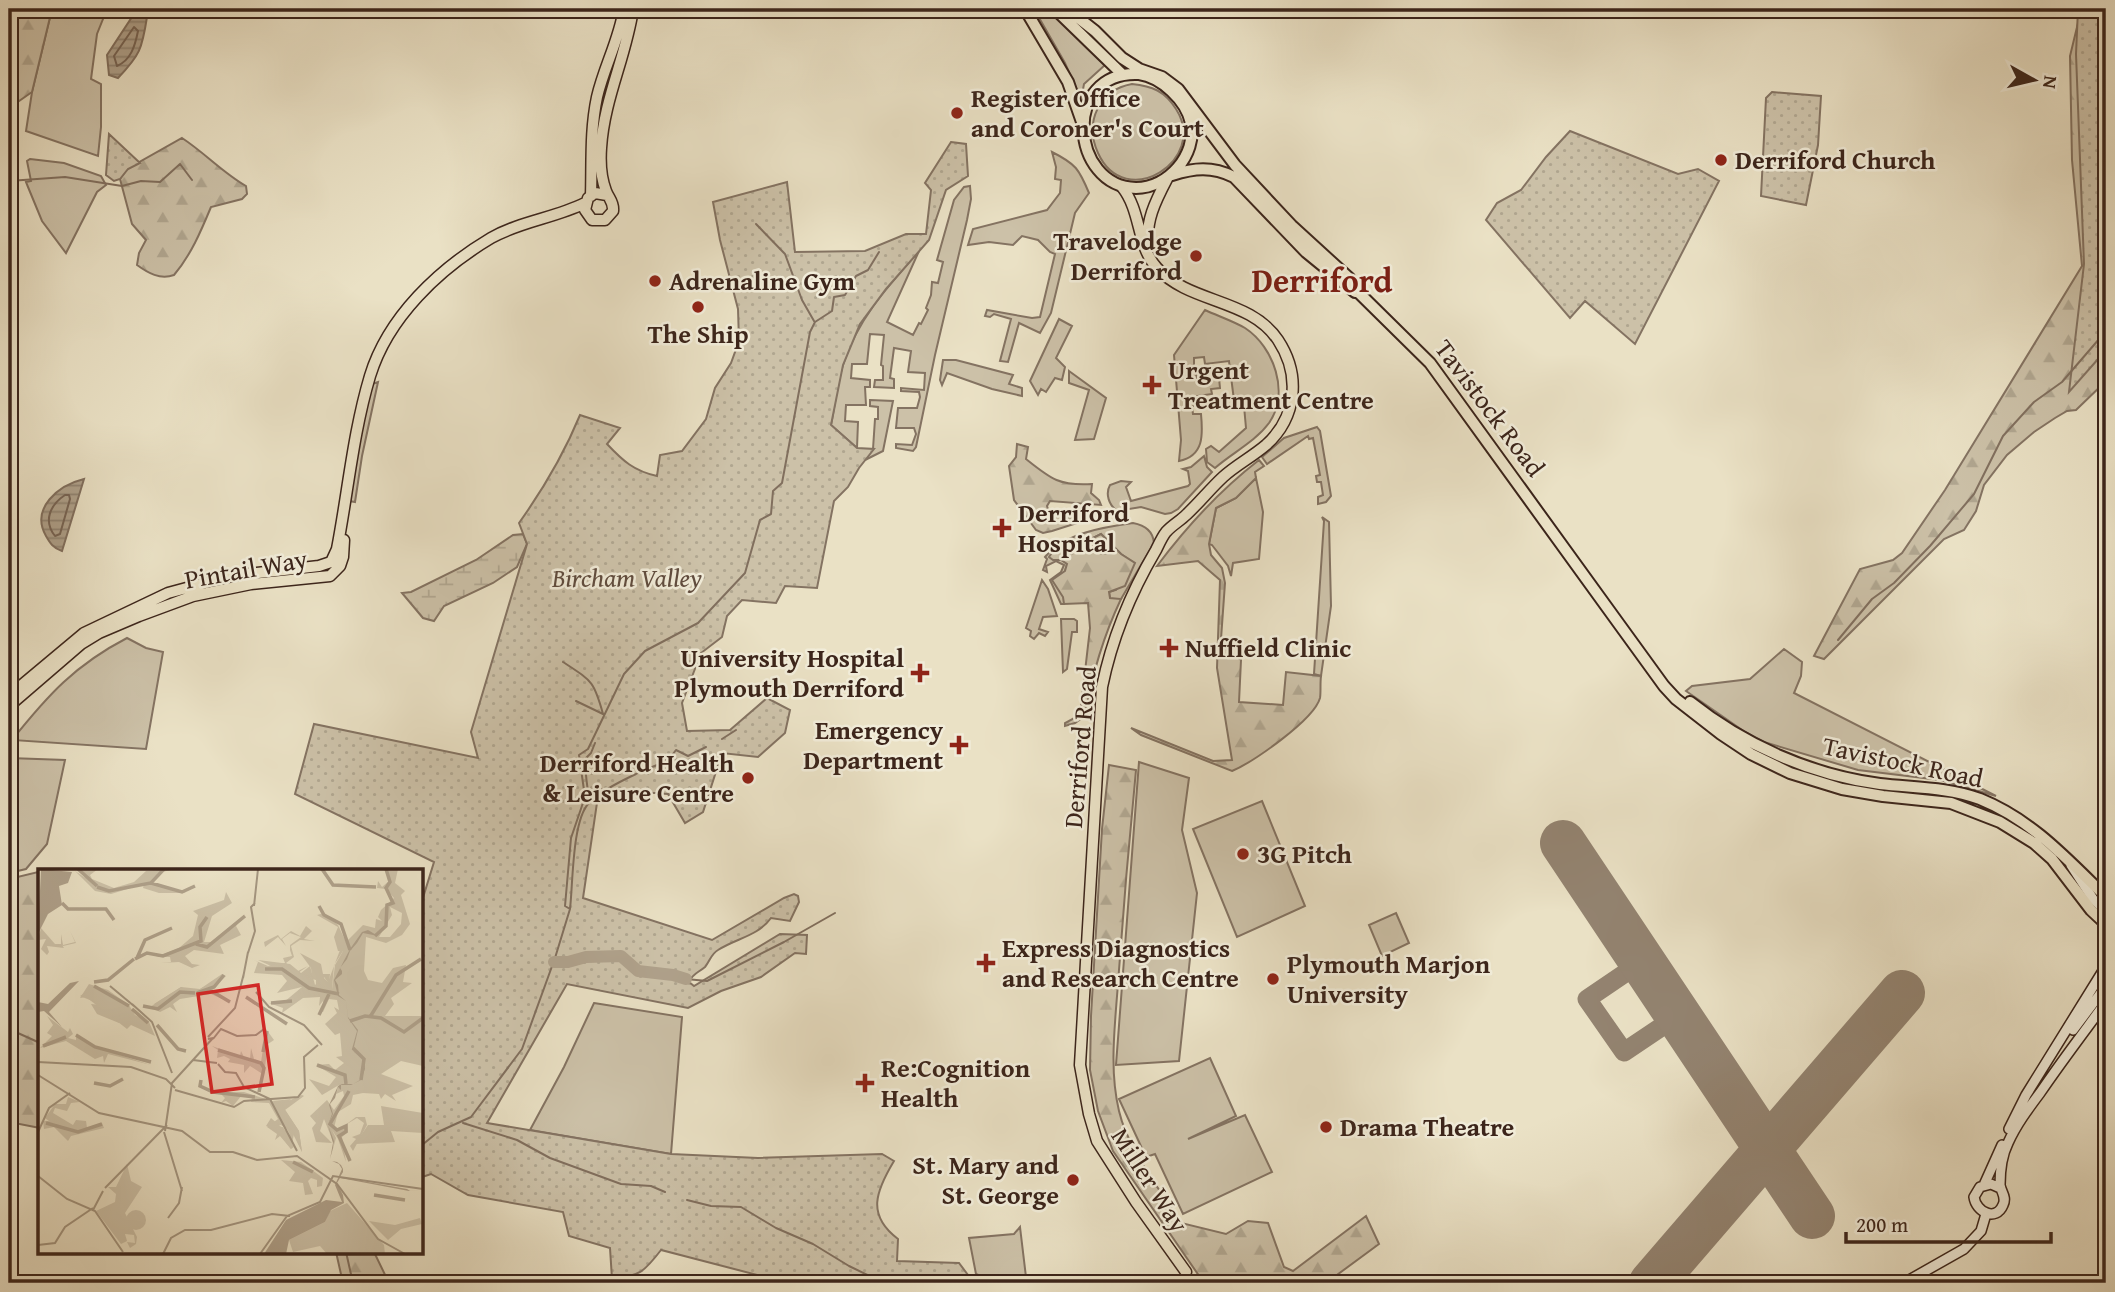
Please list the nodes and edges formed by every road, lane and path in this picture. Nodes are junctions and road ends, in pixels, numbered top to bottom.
1 (624, 9) edge
2 (633, 9) edge
3 (1025, 9) edge
4 (1055, 9) edge
5 (1067, 9) edge
6 (1123, 75) junction
7 (1082, 122) junction
8 (1170, 177) junction
9 (1122, 187) junction
10 (607, 195) junction
11 (588, 204) junction
12 (1166, 276) junction
13 (1359, 293) junction
14 (347, 494) junction
15 (1647, 662) junction
16 (13, 702) edge
17 (2067, 858) junction
18 (2106, 897) edge
19 (2106, 911) edge
20 (2106, 924) edge
21 (2106, 966) edge
22 (2106, 986) edge
23 (2106, 1002) edge
24 (1080, 1065) joint
25 (2046, 1065) junction
26 (1984, 1185) junction
27 (2000, 1188) junction
28 (1986, 1214) junction
29 (1186, 1272) dead end
30 (1903, 1283) edge

1 - 11 main road
2 - 10 main road
3 - 7 highway
4 - 6 highway
5 - 13 highway, Tavistock Road
6 - 7 highway
6 - 8 highway
7 - 9 highway
8 - 9 highway
8 - 12 main road
8 - 13 highway, Tavistock Road
9 - 12 main road, Derriford Road
10 - 11 main road
10 - 11 main road
11 - 14 main road
12 - 24 main road, Derriford Road
13 - 15 highway, Tavistock Road
14 - 16 main road, Pintail Way
14 - 16 main road, Pintail Way
15 - 17 highway, Tavistock Road
15 - 20 highway, Tavistock Road
17 - 18 highway, Tavistock Road
17 - 19 main road
21 - 25 main road
22 - 25 main road
23 - 27 main road
24 - 29 main road, Miller Way
25 - 26 main road
26 - 27 main road
26 - 28 main road
27 - 28 main road
28 - 30 main road

